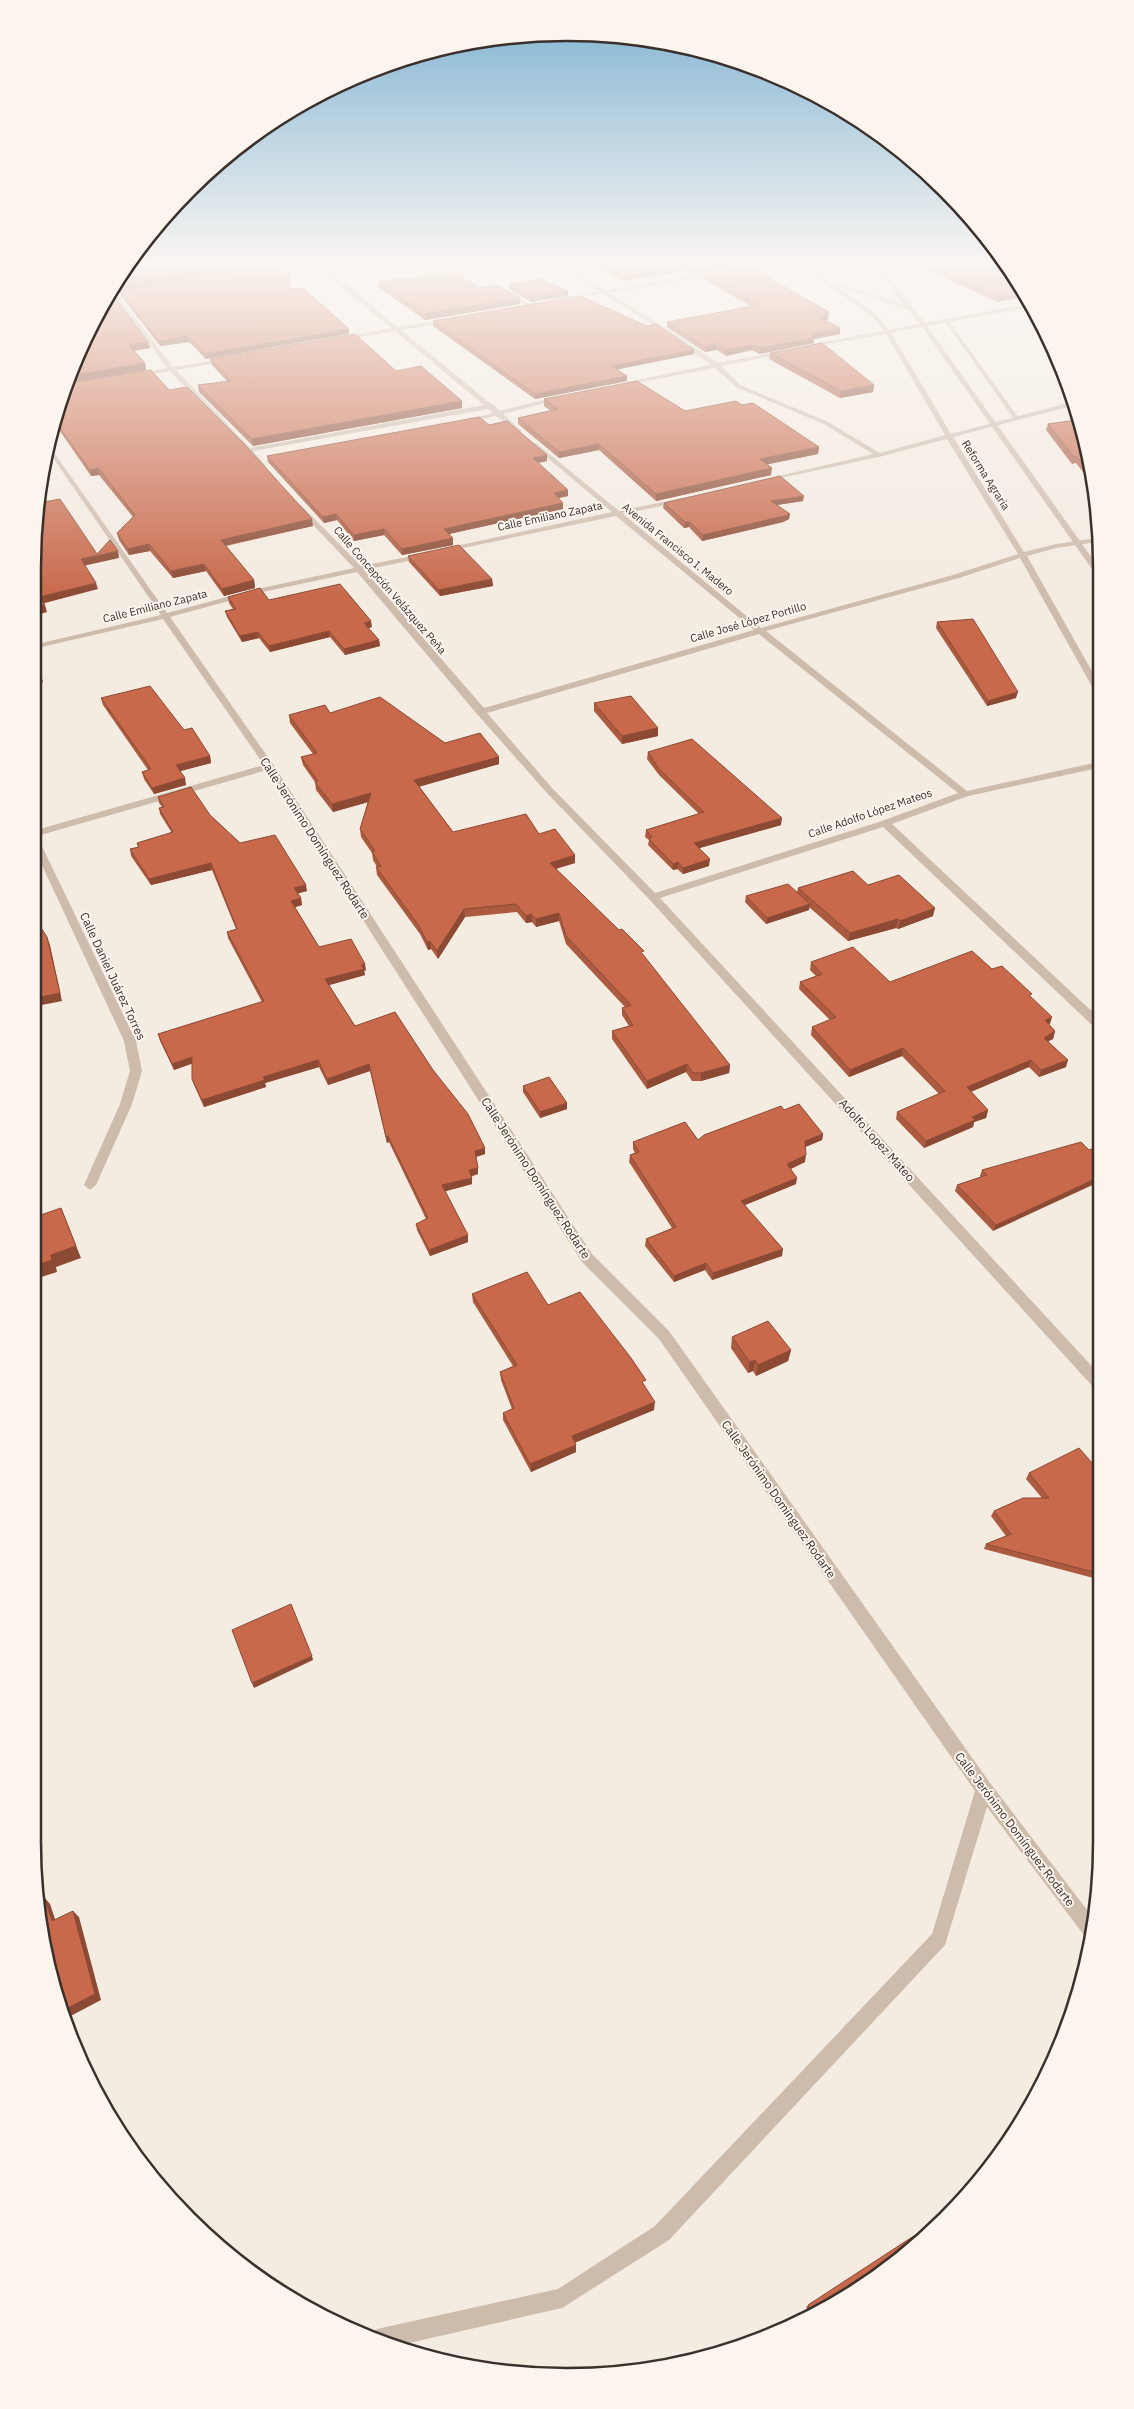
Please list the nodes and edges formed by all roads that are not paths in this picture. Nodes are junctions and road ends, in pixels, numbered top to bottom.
1 (156, 372) edge
2 (174, 372) edge
3 (446, 372) edge
4 (680, 372) edge
5 (723, 372) edge
6 (912, 372) edge
7 (957, 372) edge
8 (983, 372) edge
9 (133, 376) edge
10 (610, 387) edge
11 (571, 396) edge
12 (1068, 405) edge
13 (486, 406) junction
14 (522, 406) junction
15 (499, 415) junction
16 (1016, 418) junction
17 (460, 422) edge
18 (993, 424) junction
19 (949, 436) junction
20 (250, 450) junction
21 (53, 454) edge
22 (878, 455) junction
23 (267, 458) edge
24 (258, 460) junction
25 (270, 474) edge
26 (753, 483) edge
27 (685, 498) edge
28 (296, 501) edge
29 (618, 514) junction
30 (1092, 540) edge
31 (1075, 541) junction
32 (442, 552) edge
33 (433, 554) edge
34 (1023, 556) junction
35 (1093, 565) edge
36 (360, 570) junction
37 (166, 616) junction
38 (758, 629) junction
39 (41, 645) edge
40 (1093, 681) edge
41 (480, 712) junction
42 (269, 766) junction
43 (1093, 766) edge
44 (965, 794) junction
45 (885, 823) junction
46 (41, 832) edge
47 (41, 854) edge
48 (653, 897) junction
49 (1093, 1019) edge
50 (90, 1185) dead end
51 (1093, 1377) edge
52 (984, 1789) junction
53 (1086, 1924) edge
54 (390, 2337) edge

1 - 9 street
2 - 20 street
3 - 13 street, Avenida Francisco I. Madero
4 - 10 street
5 - 22 street
6 - 19 street, Reforma Agraria
7 - 18 street
8 - 16 street
11 - 14 street
12 - 16 street
13 - 14 street
13 - 15 street, Avenida Francisco I. Madero
13 - 20 street
14 - 15 street
15 - 17 street
15 - 29 street, Avenida Francisco I. Madero
16 - 18 street
18 - 19 street
18 - 31 street
19 - 22 street
19 - 34 street, Reforma Agraria
20 - 24 street
21 - 37 street, Calle Jerónimo Domínguez Rodarte
22 - 26 street
23 - 24 street
24 - 25 street
27 - 29 street, Calle Emiliano Zapata
28 - 36 street, Calle Concepción Velázquez Peña
29 - 32 street, Calle Emiliano Zapata
29 - 38 street, Avenida Francisco I. Madero
30 - 31 street
31 - 34 street, Calle José López Portillo
31 - 35 street
33 - 36 street, Calle Emiliano Zapata
34 - 38 street, Calle José López Portillo
34 - 40 street, Reforma Agraria
36 - 37 street, Calle Emiliano Zapata
36 - 41 street, Calle Concepción Velázquez Peña
37 - 39 street, Calle Emiliano Zapata
37 - 42 street, Calle Jerónimo Domínguez Rodarte
38 - 41 street, Calle José López Portillo
38 - 44 street, Avenida Francisco I. Madero
41 - 48 street, Calle Concepción Velázquez Peña
42 - 46 street
42 - 52 street, Calle Jerónimo Domínguez Rodarte
43 - 44 street, Calle Adolfo López Mateos
44 - 45 street, Calle Adolfo López Mateos
45 - 48 street, Calle Adolfo López Mateos
45 - 49 street
47 - 50 street, Calle Daniel Juárez Torres
48 - 51 street, Adolfo Lopez Mateo
52 - 53 street, Calle Jerónimo Domínguez Rodarte
52 - 54 street

